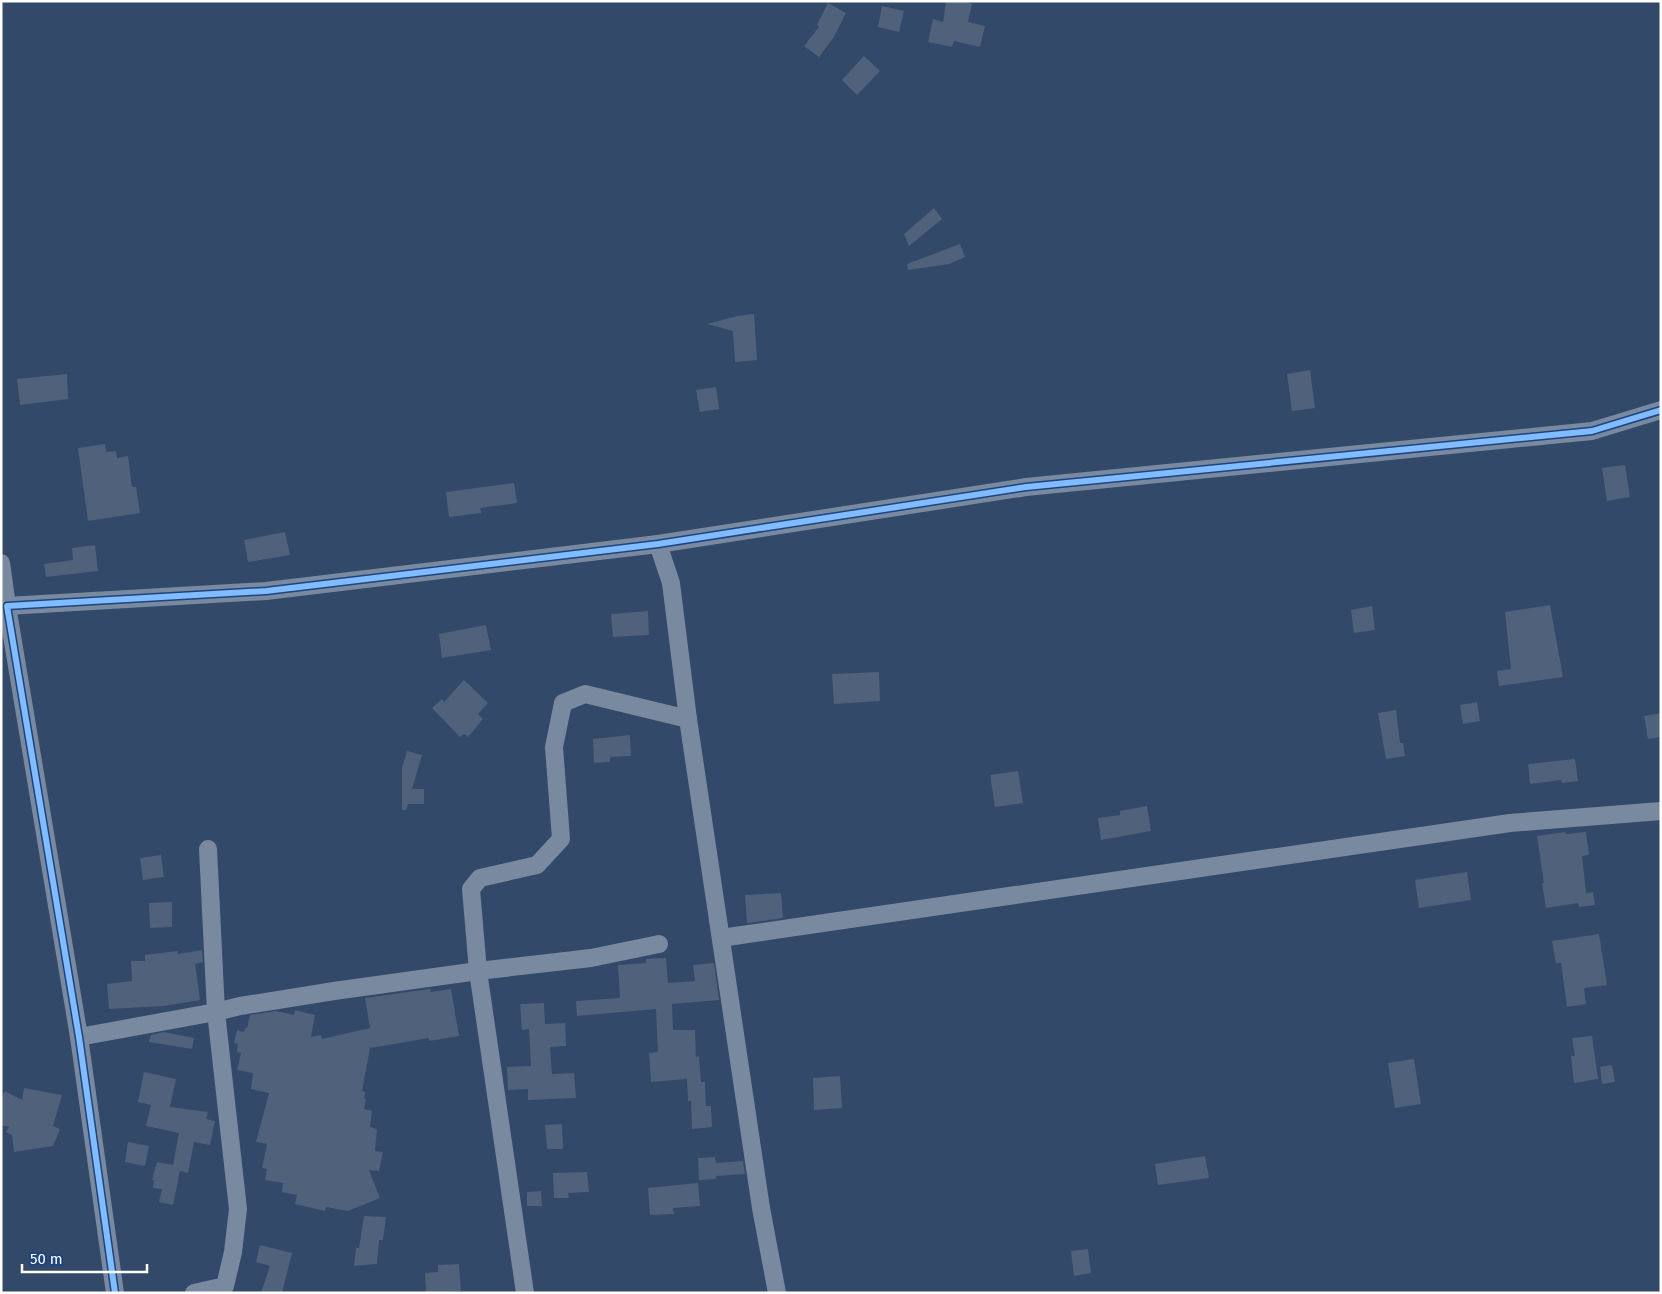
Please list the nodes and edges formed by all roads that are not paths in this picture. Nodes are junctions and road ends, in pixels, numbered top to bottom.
1 (1661, 410) edge
2 (658, 544) junction
3 (1, 563) edge
4 (4, 605) edge
5 (688, 719) junction
6 (1661, 811) edge
7 (208, 848) dead end
8 (721, 938) junction
9 (659, 944) dead end
10 (478, 971) junction
11 (216, 1012) junction
12 (79, 1038) junction
13 (115, 1293) edge
14 (194, 1293) edge
15 (525, 1293) edge
16 (777, 1293) edge

1 - 2 street
2 - 4 street
2 - 5 street
3 - 4 street
4 - 12 street
5 - 8 street
5 - 10 street
6 - 8 street
7 - 11 street
8 - 16 street
9 - 10 street
10 - 11 street
10 - 15 street
11 - 12 street
11 - 14 street
12 - 13 street

